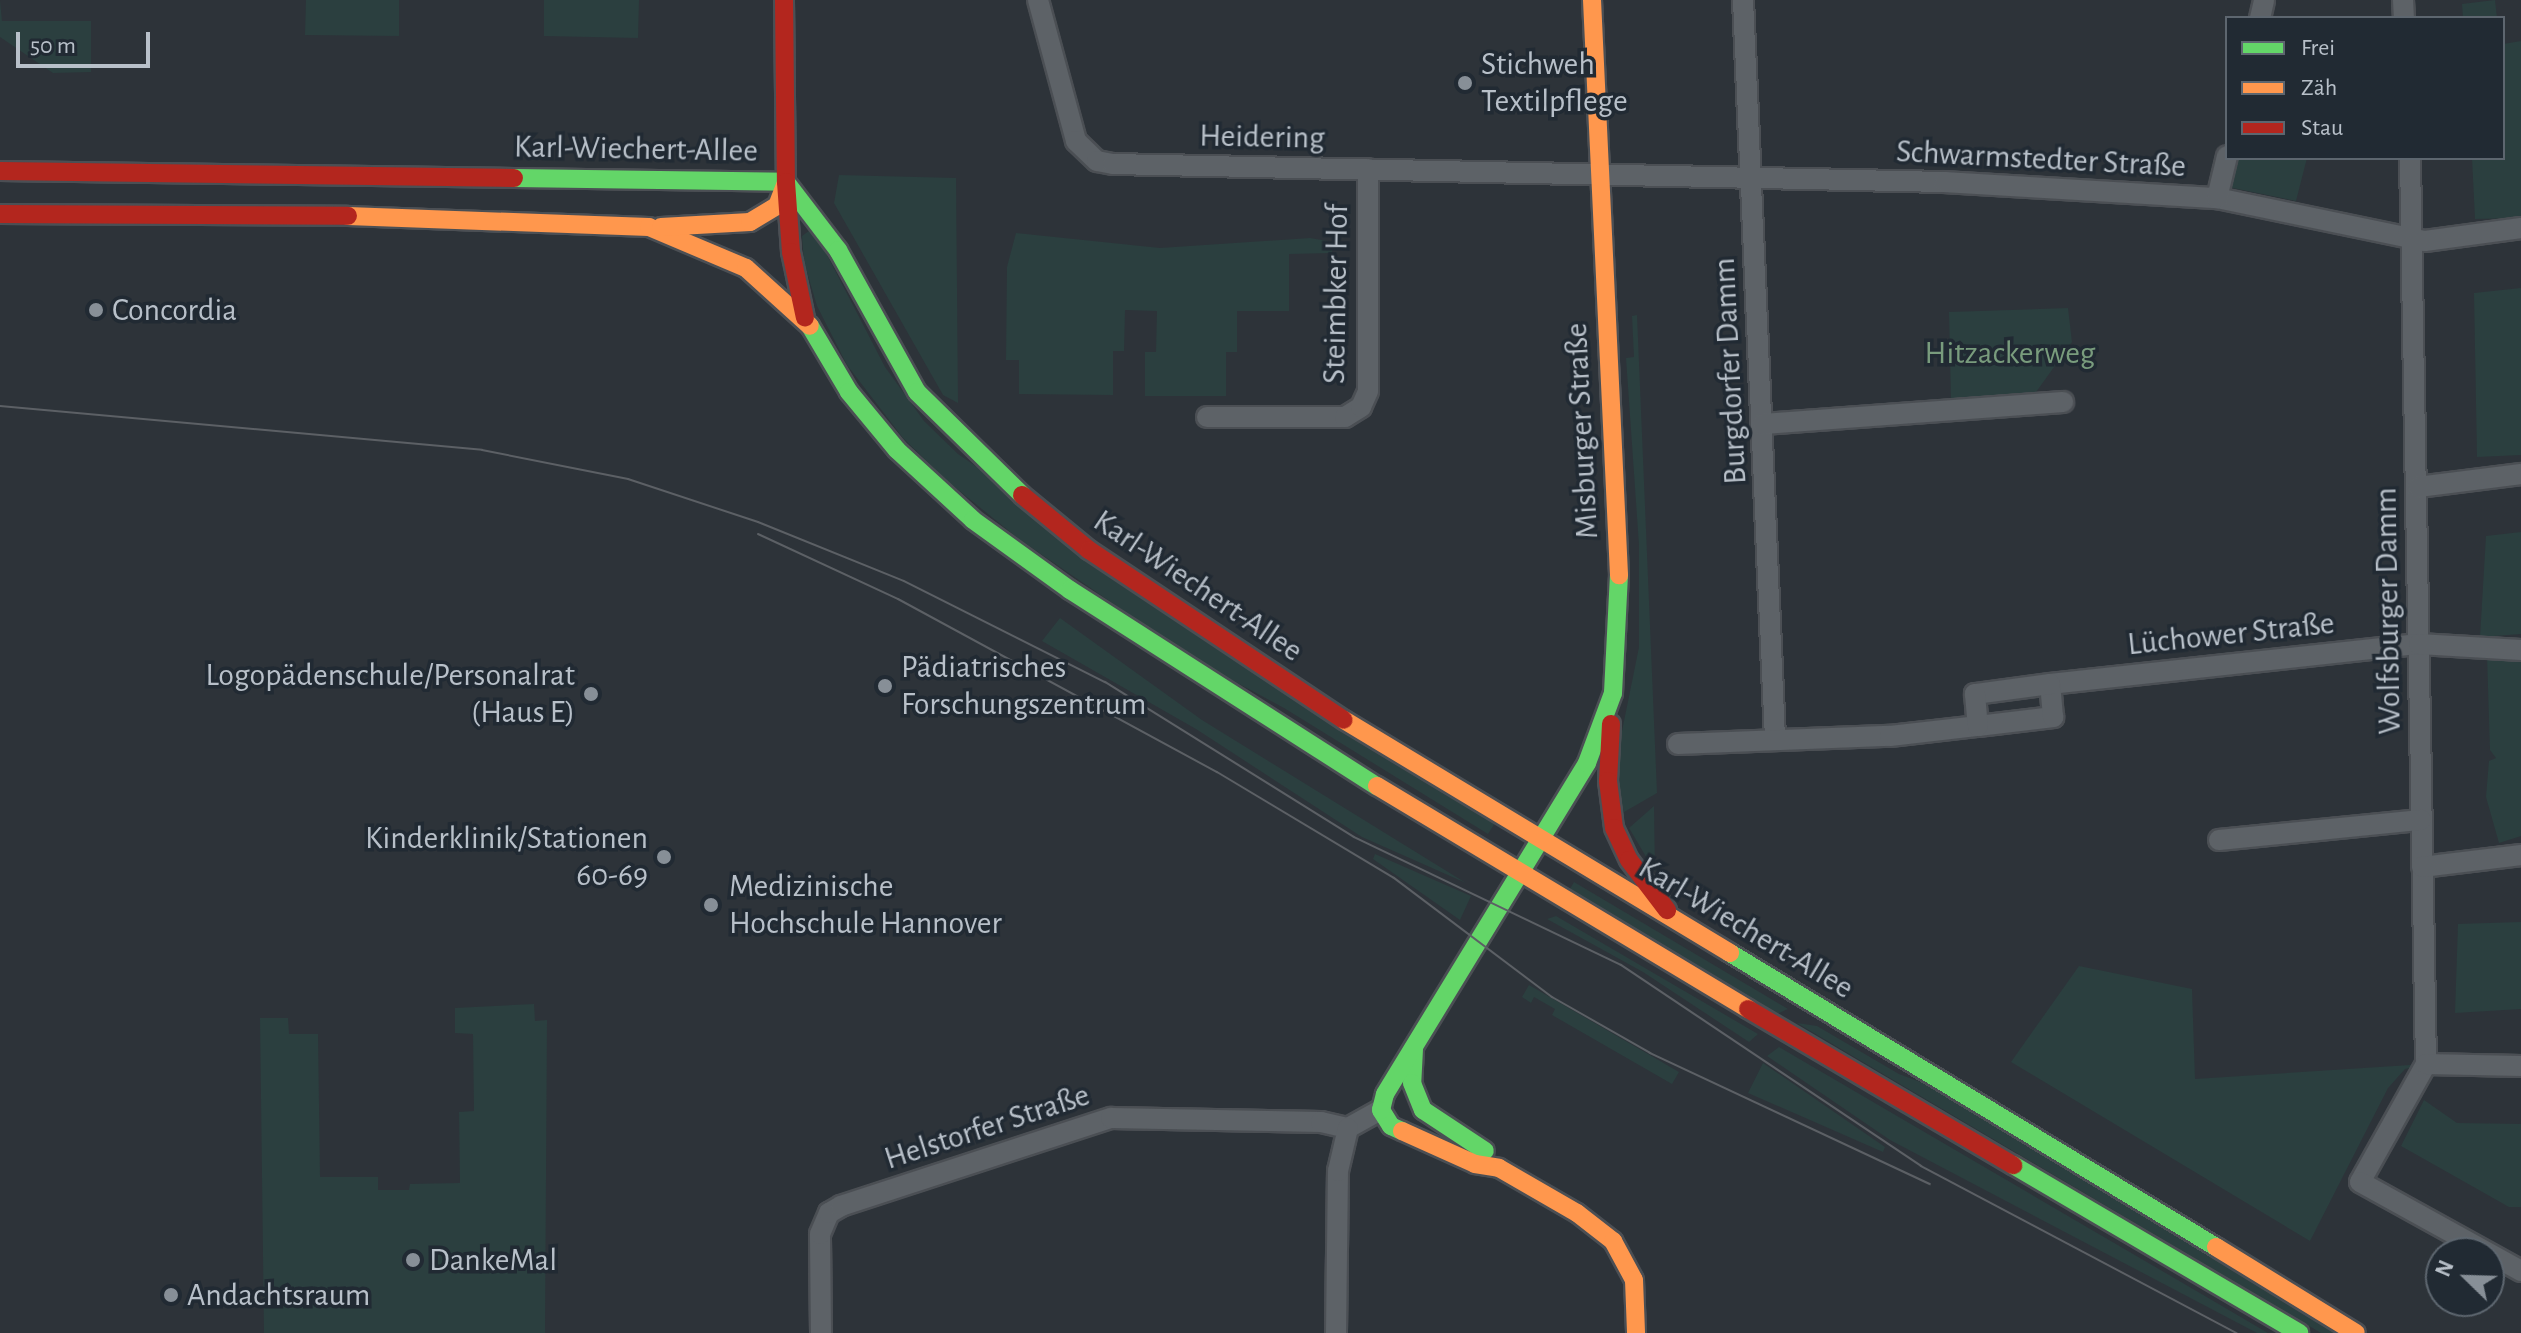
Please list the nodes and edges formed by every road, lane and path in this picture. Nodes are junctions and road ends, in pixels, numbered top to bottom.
1 (784, 0) edge
2 (1038, 0) edge
3 (1592, 0) edge
4 (1743, 0) edge
5 (2226, 160) edge
6 (2410, 160) edge
7 (1368, 169) junction
8 (0, 171) edge
9 (247, 175) junction
10 (1601, 176) junction
11 (1751, 178) junction
12 (786, 182) junction
13 (2217, 198) junction
14 (0, 214) edge
15 (248, 216) junction
16 (649, 227) junction
17 (2521, 228) edge
18 (2413, 238) junction
19 (805, 318) junction
20 (2063, 402) dead end
21 (1207, 417) dead end
22 (1763, 424) junction
23 (2521, 474) edge
24 (2418, 487) junction
25 (2419, 644) junction
26 (2521, 650) edge
27 (2050, 684) junction
28 (1613, 693) junction
29 (1978, 726) junction
30 (1775, 740) junction
31 (1678, 744) dead end
32 (2421, 820) junction
33 (2219, 840) dead end
34 (1540, 841) junction
35 (2521, 855) edge
36 (2422, 867) junction
37 (1520, 876) junction
38 (1674, 921) junction
39 (1414, 1048) junction
40 (2426, 1064) junction
41 (2521, 1066) edge
42 (1381, 1110) junction
43 (1348, 1128) junction
44 (1499, 1168) junction
45 (2517, 1266) edge
46 (821, 1333) edge
47 (1336, 1333) edge
48 (1636, 1333) edge
49 (2299, 1333) edge
50 (2356, 1333) edge

1 - 12 main road
2 - 7 street, Heidering
3 - 10 main road, Misburger Straße
4 - 11 street, Burgdorfer Damm
5 - 13 street
6 - 18 street, Wolfsburger Damm
7 - 10 street, Heidering
7 - 21 street, Steimbker Hof
8 - 9 main road, Karl-Wiechert-Allee
9 - 12 main road, Karl-Wiechert-Allee
9 - 15 main road
10 - 11 street, Schwarmstedter Straße
10 - 28 main road, Misburger Straße
11 - 13 street, Schwarmstedter Straße
11 - 22 street, Burgdorfer Damm
12 - 16 main road
12 - 19 main road
12 - 34 main road, Karl-Wiechert-Allee
13 - 18 street, Schwarmstedter Straße
14 - 15 main road
15 - 16 main road
16 - 19 main road
17 - 18 street, Schwarmstedter Straße
18 - 24 street, Wolfsburger Damm
19 - 37 main road
20 - 22 street
22 - 30 street, Burgdorfer Damm
23 - 24 street
24 - 25 street, Wolfsburger Damm
25 - 26 street, Lüchower Straße
25 - 27 street, Lüchower Straße
25 - 32 street, Wolfsburger Damm
27 - 29 street, Lüchower Straße
27 - 29 street
28 - 34 main road, Misburger Straße
28 - 38 main road
29 - 30 street
30 - 31 street
32 - 33 street
32 - 36 street, Wolfsburger Damm
34 - 37 main road, Misburger Straße
34 - 38 main road, Karl-Wiechert-Allee
35 - 36 street
36 - 40 street, Wolfsburger Damm
37 - 39 main road, Misburger Straße
37 - 49 main road
38 - 50 main road, Karl-Wiechert-Allee
39 - 42 main road, Misburger Straße
39 - 44 main road
40 - 41 street
40 - 45 street
42 - 43 street
42 - 44 main road
43 - 46 street, Helstorfer Straße
43 - 47 street
44 - 48 main road

